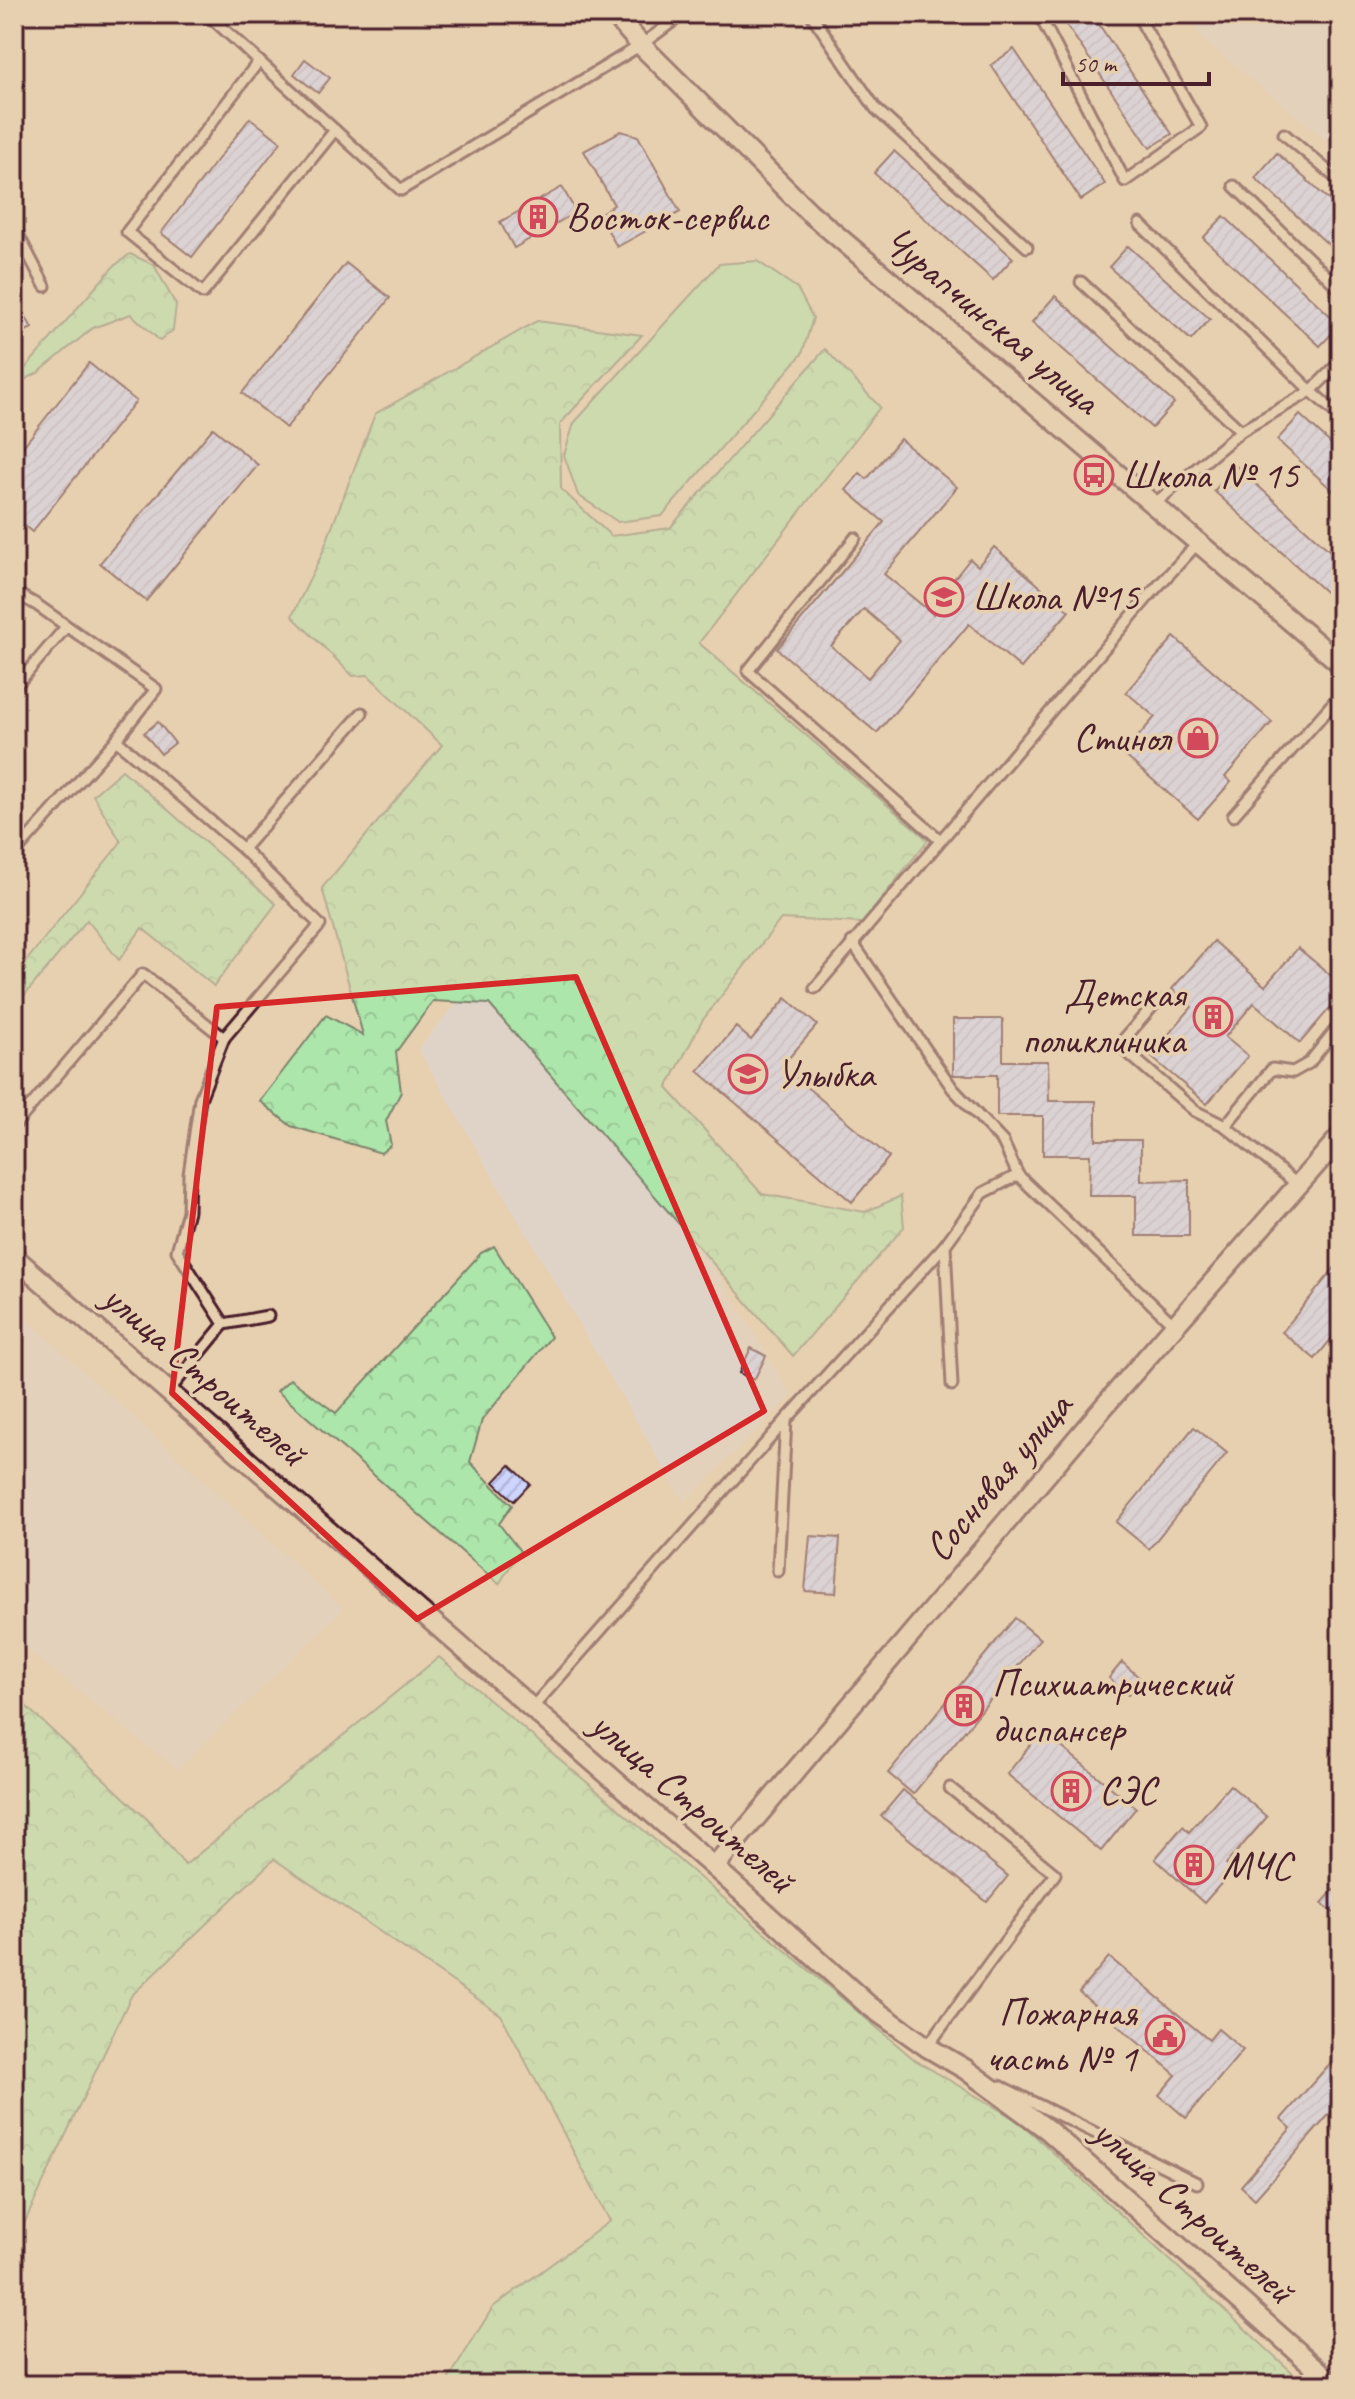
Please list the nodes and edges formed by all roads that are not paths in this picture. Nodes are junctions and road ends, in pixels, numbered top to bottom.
1 (207, 14) edge
2 (614, 14) edge
3 (683, 14) edge
4 (811, 14) edge
5 (1039, 14) edge
6 (1137, 14) edge
7 (641, 45) junction
8 (259, 61) junction
9 (335, 130) junction
10 (1284, 134) dead end
11 (1341, 182) edge
12 (1234, 186) dead end
13 (1140, 224) dead end
14 (14, 227) edge
15 (1027, 247) dead end
16 (1081, 282) dead end
17 (45, 286) dead end
18 (1341, 290) edge
19 (1341, 361) edge
20 (1311, 391) junction
21 (1341, 418) edge
22 (1241, 431) junction
23 (1153, 505) junction
24 (855, 538) dead end
25 (1198, 543) junction
26 (14, 592) edge
27 (66, 627) junction
28 (1341, 664) edge
29 (14, 688) edge
30 (1341, 694) edge
31 (362, 713) dead end
32 (116, 740) junction
33 (1233, 816) dead end
34 (940, 840) junction
35 (243, 849) junction
36 (14, 854) edge
37 (852, 942) junction
38 (815, 988) dead end
39 (1157, 1001) dead end
40 (1341, 1023) edge
41 (224, 1038) junction
42 (14, 1126) edge
43 (1225, 1126) junction
44 (1341, 1138) edge
45 (1018, 1175) junction
46 (1298, 1185) junction
47 (945, 1245) junction
48 (14, 1257) edge
49 (268, 1316) dead end
50 (224, 1324) junction
51 (1176, 1327) junction
52 (952, 1385) dead end
53 (168, 1392) junction
54 (786, 1420) junction
55 (778, 1571) dead end
56 (532, 1708) junction
57 (950, 1788) dead end
58 (714, 1867) junction
59 (927, 2047) junction
60 (965, 2069) junction
61 (1197, 2183) dead end
62 (1335, 2385) edge

1 - 8 lane
2 - 7 street, Чурапчинская улица
3 - 7 lane
4 - 15 lane
5 - 6 lane
7 - 9 lane
7 - 23 street, Чурапчинская улица
8 - 9 lane
8 - 9 lane
10 - 11 lane
12 - 18 lane
13 - 20 lane
14 - 17 lane
16 - 22 lane
19 - 20 lane
20 - 21 lane
20 - 22 lane
22 - 23 lane
23 - 25 street, Чурапчинская улица
24 - 34 lane
25 - 28 street, Чурапчинская улица
25 - 34 lane
26 - 27 lane
27 - 29 lane
27 - 32 lane
30 - 33 lane
31 - 35 lane
32 - 35 lane
32 - 36 lane
34 - 37 lane
35 - 41 lane
37 - 38 lane
37 - 45 lane
39 - 43 lane
40 - 43 lane
41 - 42 lane
41 - 50 lane
43 - 46 lane
44 - 46 street, Сосновая улица
45 - 47 lane
45 - 51 lane
46 - 51 street, Сосновая улица
47 - 52 lane
47 - 54 lane
48 - 53 street, улица Строителей
49 - 50 lane
50 - 53 lane
51 - 58 street, Сосновая улица
53 - 56 street, улица Строителей
54 - 55 lane
54 - 56 lane
56 - 58 street, улица Строителей
57 - 59 lane
58 - 59 street, улица Строителей
59 - 60 street, улица Строителей
60 - 61 lane
60 - 62 street, улица Строителей

